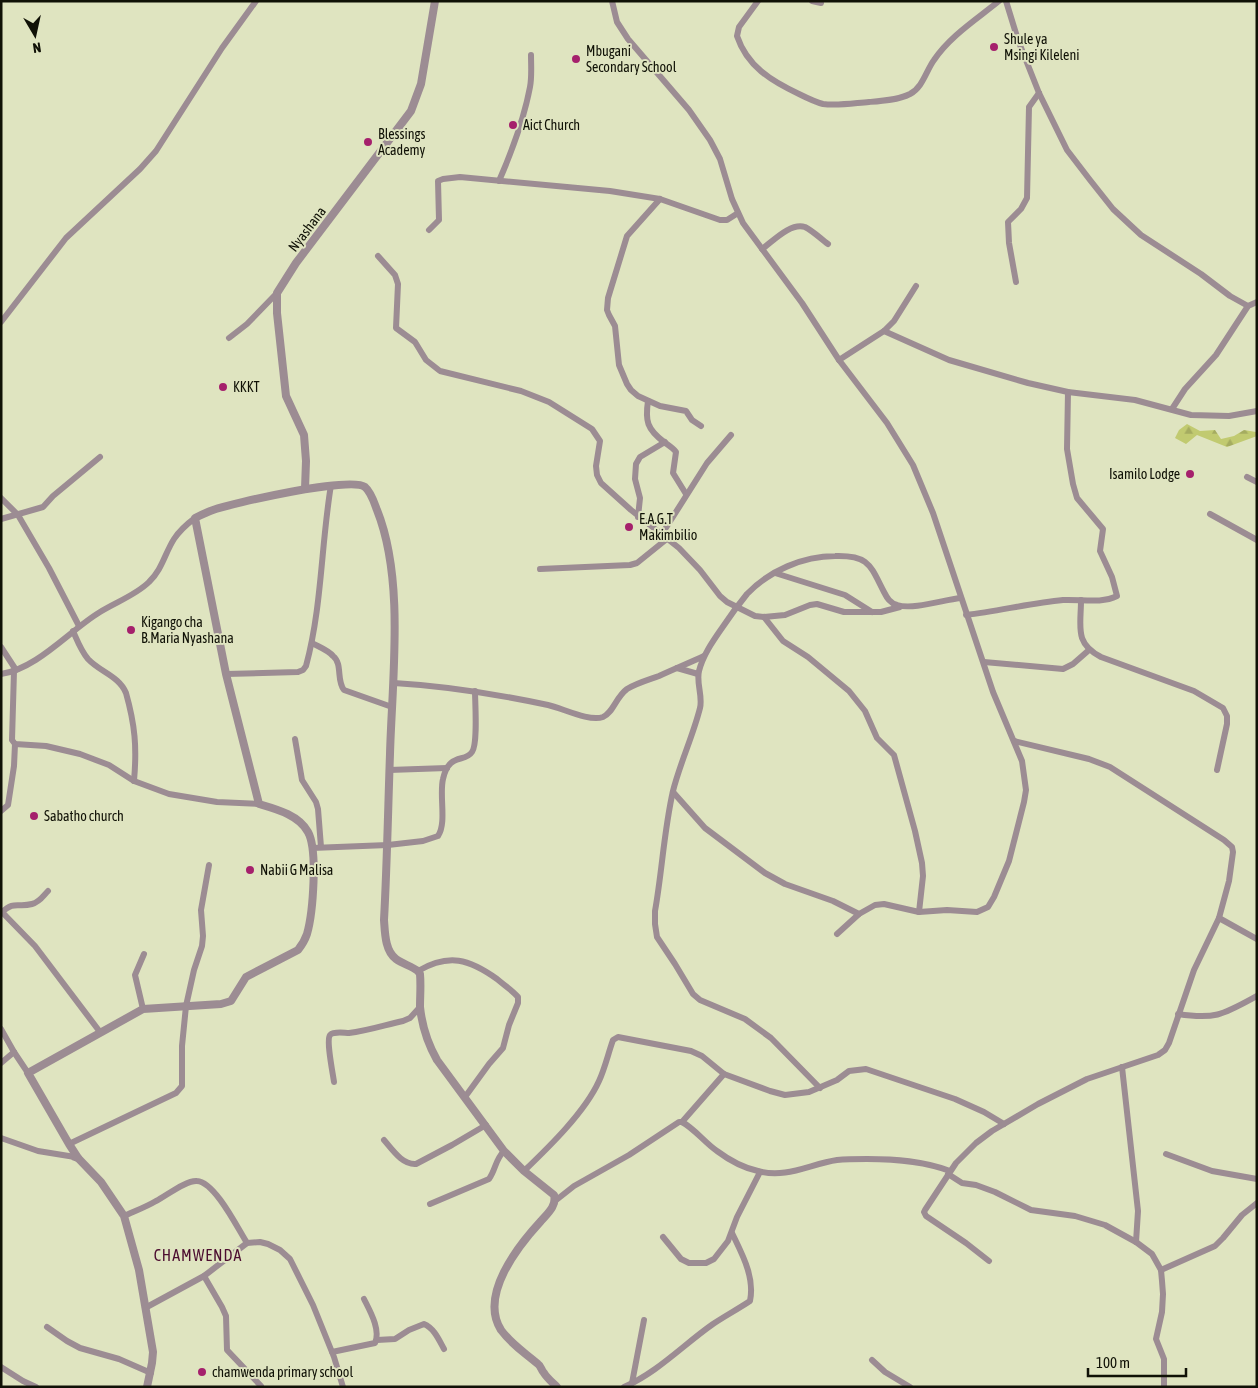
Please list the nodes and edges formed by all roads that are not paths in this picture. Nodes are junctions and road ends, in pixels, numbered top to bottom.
1 (256, 1) edge
2 (435, 1) edge
3 (612, 1) edge
4 (758, 1) edge
5 (812, 1) edge
6 (999, 1) edge
7 (1006, 1) edge
8 (820, 3) dead end
9 (531, 55) dead end
10 (1039, 93) junction
11 (499, 181) junction
12 (660, 200) junction
13 (738, 213) junction
14 (428, 230) dead end
15 (828, 244) dead end
16 (762, 248) junction
17 (378, 256) dead end
18 (1016, 282) dead end
19 (916, 286) dead end
20 (277, 293) junction
21 (1257, 302) edge
22 (1248, 306) junction
23 (1, 322) edge
24 (884, 331) junction
25 (229, 338) dead end
26 (839, 360) junction
27 (1068, 392) junction
28 (648, 400) junction
29 (1172, 409) junction
30 (1257, 411) edge
31 (701, 426) dead end
32 (730, 435) dead end
33 (665, 442) junction
34 (100, 457) dead end
35 (1247, 477) dead end
36 (1257, 482) edge
37 (331, 485) junction
38 (304, 489) junction
39 (686, 494) junction
40 (1, 498) edge
41 (1210, 514) dead end
42 (18, 515) junction
43 (638, 517) junction
44 (196, 518) junction
45 (1, 519) edge
46 (665, 536) junction
47 (1257, 540) edge
48 (540, 569) dead end
49 (775, 573) junction
50 (960, 598) junction
51 (1081, 600) junction
52 (901, 606) junction
53 (737, 607) junction
54 (873, 612) junction
55 (966, 615) junction
56 (764, 617) junction
57 (79, 626) junction
58 (73, 631) junction
59 (312, 643) junction
60 (1, 647) edge
61 (1089, 650) junction
62 (704, 656) junction
63 (984, 662) junction
64 (677, 668) junction
65 (15, 671) junction
66 (1, 674) edge
67 (226, 674) junction
68 (698, 674) junction
69 (394, 683) junction
70 (475, 691) junction
71 (392, 707) junction
72 (294, 738) dead end
73 (1014, 741) junction
74 (14, 744) junction
75 (447, 768) junction
76 (389, 770) junction
77 (1216, 770) dead end
78 (134, 781) junction
79 (673, 792) junction
80 (259, 804) junction
81 (1, 811) edge
82 (388, 845) junction
83 (321, 847) junction
84 (312, 848) junction
85 (209, 865) dead end
86 (48, 891) dead end
87 (2, 912) edge
88 (919, 912) junction
89 (859, 914) junction
90 (1219, 918) junction
91 (837, 934) dead end
92 (1257, 939) edge
93 (144, 954) dead end
94 (418, 971) junction
95 (1257, 996) edge
96 (186, 1006) junction
97 (420, 1007) junction
98 (143, 1009) junction
99 (1178, 1014) junction
100 (1, 1029) edge
101 (100, 1032) junction
102 (14, 1052) junction
103 (1, 1063) edge
104 (1122, 1067) junction
105 (28, 1073) junction
106 (724, 1074) junction
107 (334, 1082) dead end
108 (820, 1088) junction
109 (465, 1097) junction
110 (682, 1122) junction
111 (1004, 1124) junction
112 (486, 1125) junction
113 (1, 1138) edge
114 (384, 1140) dead end
115 (69, 1144) junction
116 (504, 1151) junction
117 (1166, 1154) dead end
118 (77, 1157) junction
119 (524, 1171) junction
120 (760, 1172) junction
121 (949, 1172) junction
122 (1257, 1180) edge
123 (556, 1201) junction
124 (1257, 1203) edge
125 (430, 1204) dead end
126 (124, 1216) junction
127 (732, 1233) junction
128 (663, 1237) dead end
129 (1136, 1242) junction
130 (247, 1244) junction
131 (989, 1261) dead end
132 (1160, 1270) junction
133 (204, 1276) junction
134 (364, 1299) dead end
135 (145, 1308) junction
136 (644, 1320) dead end
137 (47, 1327) dead end
138 (377, 1340) junction
139 (444, 1349) dead end
140 (332, 1352) junction
141 (872, 1360) dead end
142 (1, 1367) edge
143 (151, 1373) junction
144 (632, 1383) junction
145 (261, 1386) edge
146 (36, 1387) edge
147 (147, 1387) edge
148 (343, 1387) edge
149 (557, 1387) edge
150 (624, 1387) edge
151 (910, 1387) edge
152 (1164, 1387) edge

1 - 23 street
2 - 20 street, Nyashana
3 - 13 street
4 - 6 street
5 - 8 street
7 - 10 street
9 - 11 street
10 - 18 street
10 - 22 street
11 - 12 street
11 - 14 street
12 - 13 street
12 - 28 street
13 - 16 street
15 - 16 street
16 - 26 street
17 - 43 street
19 - 24 street
20 - 25 street
20 - 38 street
21 - 22 street
22 - 29 street
24 - 26 street
24 - 27 street
26 - 50 street
27 - 29 street
27 - 51 street
28 - 31 street
28 - 33 street
29 - 30 street
32 - 39 street
33 - 39 street
33 - 43 street
34 - 42 street
35 - 36 street
37 - 38 street
37 - 59 street
37 - 69 street
38 - 44 street
39 - 46 street
40 - 42 street
41 - 47 street
42 - 45 street
42 - 57 street
43 - 46 street
44 - 57 street
44 - 67 street
46 - 48 street
46 - 53 street
49 - 52 street
49 - 53 street
49 - 54 street
50 - 52 street
50 - 55 street
51 - 55 street
51 - 61 street
52 - 54 street
53 - 56 street
53 - 62 street
54 - 56 street
55 - 63 street
56 - 88 street
57 - 58 street
58 - 65 street
58 - 78 street
59 - 67 street
59 - 71 street
60 - 65 street
61 - 63 street
61 - 77 street
62 - 64 street
62 - 68 street
63 - 73 street
64 - 68 street
64 - 70 street
65 - 66 street
65 - 74 street
67 - 80 street
68 - 79 street
69 - 70 street
69 - 71 street
70 - 75 street
71 - 76 street
72 - 83 street
73 - 88 street
73 - 90 street
74 - 78 street
74 - 81 street
75 - 76 street
75 - 82 street
76 - 82 street
78 - 80 street
79 - 89 street
79 - 108 street
80 - 84 street
82 - 83 street
82 - 94 street
83 - 84 street
84 - 96 street
85 - 96 street
86 - 87 street
87 - 101 street
88 - 89 street
89 - 91 street
90 - 92 street
90 - 99 street
93 - 98 street
94 - 97 street
94 - 109 street
95 - 99 street
96 - 98 street
96 - 115 street
97 - 107 street
97 - 109 street
98 - 101 street
99 - 104 street
100 - 102 street
101 - 105 street
102 - 103 street
102 - 105 street
104 - 111 street
104 - 129 street
105 - 115 street
106 - 108 street
106 - 110 street
106 - 119 street
108 - 111 street
109 - 112 street
110 - 120 street
110 - 123 street
111 - 121 street
112 - 114 street
112 - 116 street
113 - 118 street
115 - 118 street
116 - 119 street
116 - 125 street
117 - 122 street
118 - 126 street
119 - 123 street
120 - 121 street
120 - 127 street
121 - 129 street
121 - 131 street
123 - 149 street
124 - 132 street
126 - 130 street
126 - 135 street
127 - 128 street
127 - 144 street
129 - 132 street
130 - 133 street
130 - 140 street
132 - 152 street
133 - 135 street
133 - 145 street
134 - 138 street
135 - 143 street
136 - 144 street
137 - 143 street
138 - 139 street
138 - 140 street
140 - 148 street
141 - 151 street
142 - 146 street
143 - 147 street
144 - 150 street

